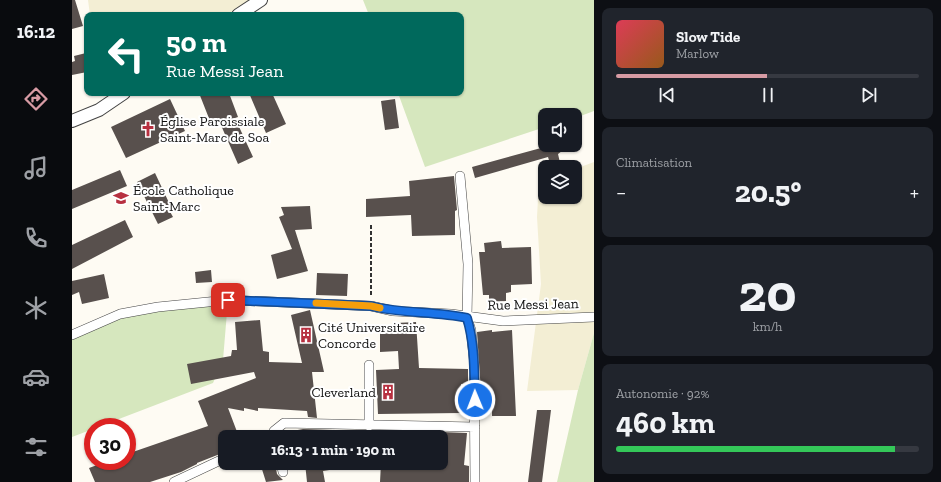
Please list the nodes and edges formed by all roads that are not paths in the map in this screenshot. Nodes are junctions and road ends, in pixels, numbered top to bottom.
1 (261, 0) edge
2 (243, 12) edge
3 (120, 96) edge
4 (72, 121) edge
5 (460, 176) dead end
6 (594, 317) edge
7 (467, 318) junction
8 (72, 335) edge
9 (369, 365) dead end
10 (369, 426) junction
11 (475, 427) junction
12 (275, 430) edge
13 (218, 461) edge
14 (174, 482) edge
15 (475, 482) edge

1 - 2 street
3 - 4 street
5 - 7 street
6 - 7 street, Rue Messi Jean
7 - 8 street, Rue Messi Jean
7 - 11 street
9 - 10 street
10 - 11 street
10 - 12 street
11 - 15 street
13 - 14 street

